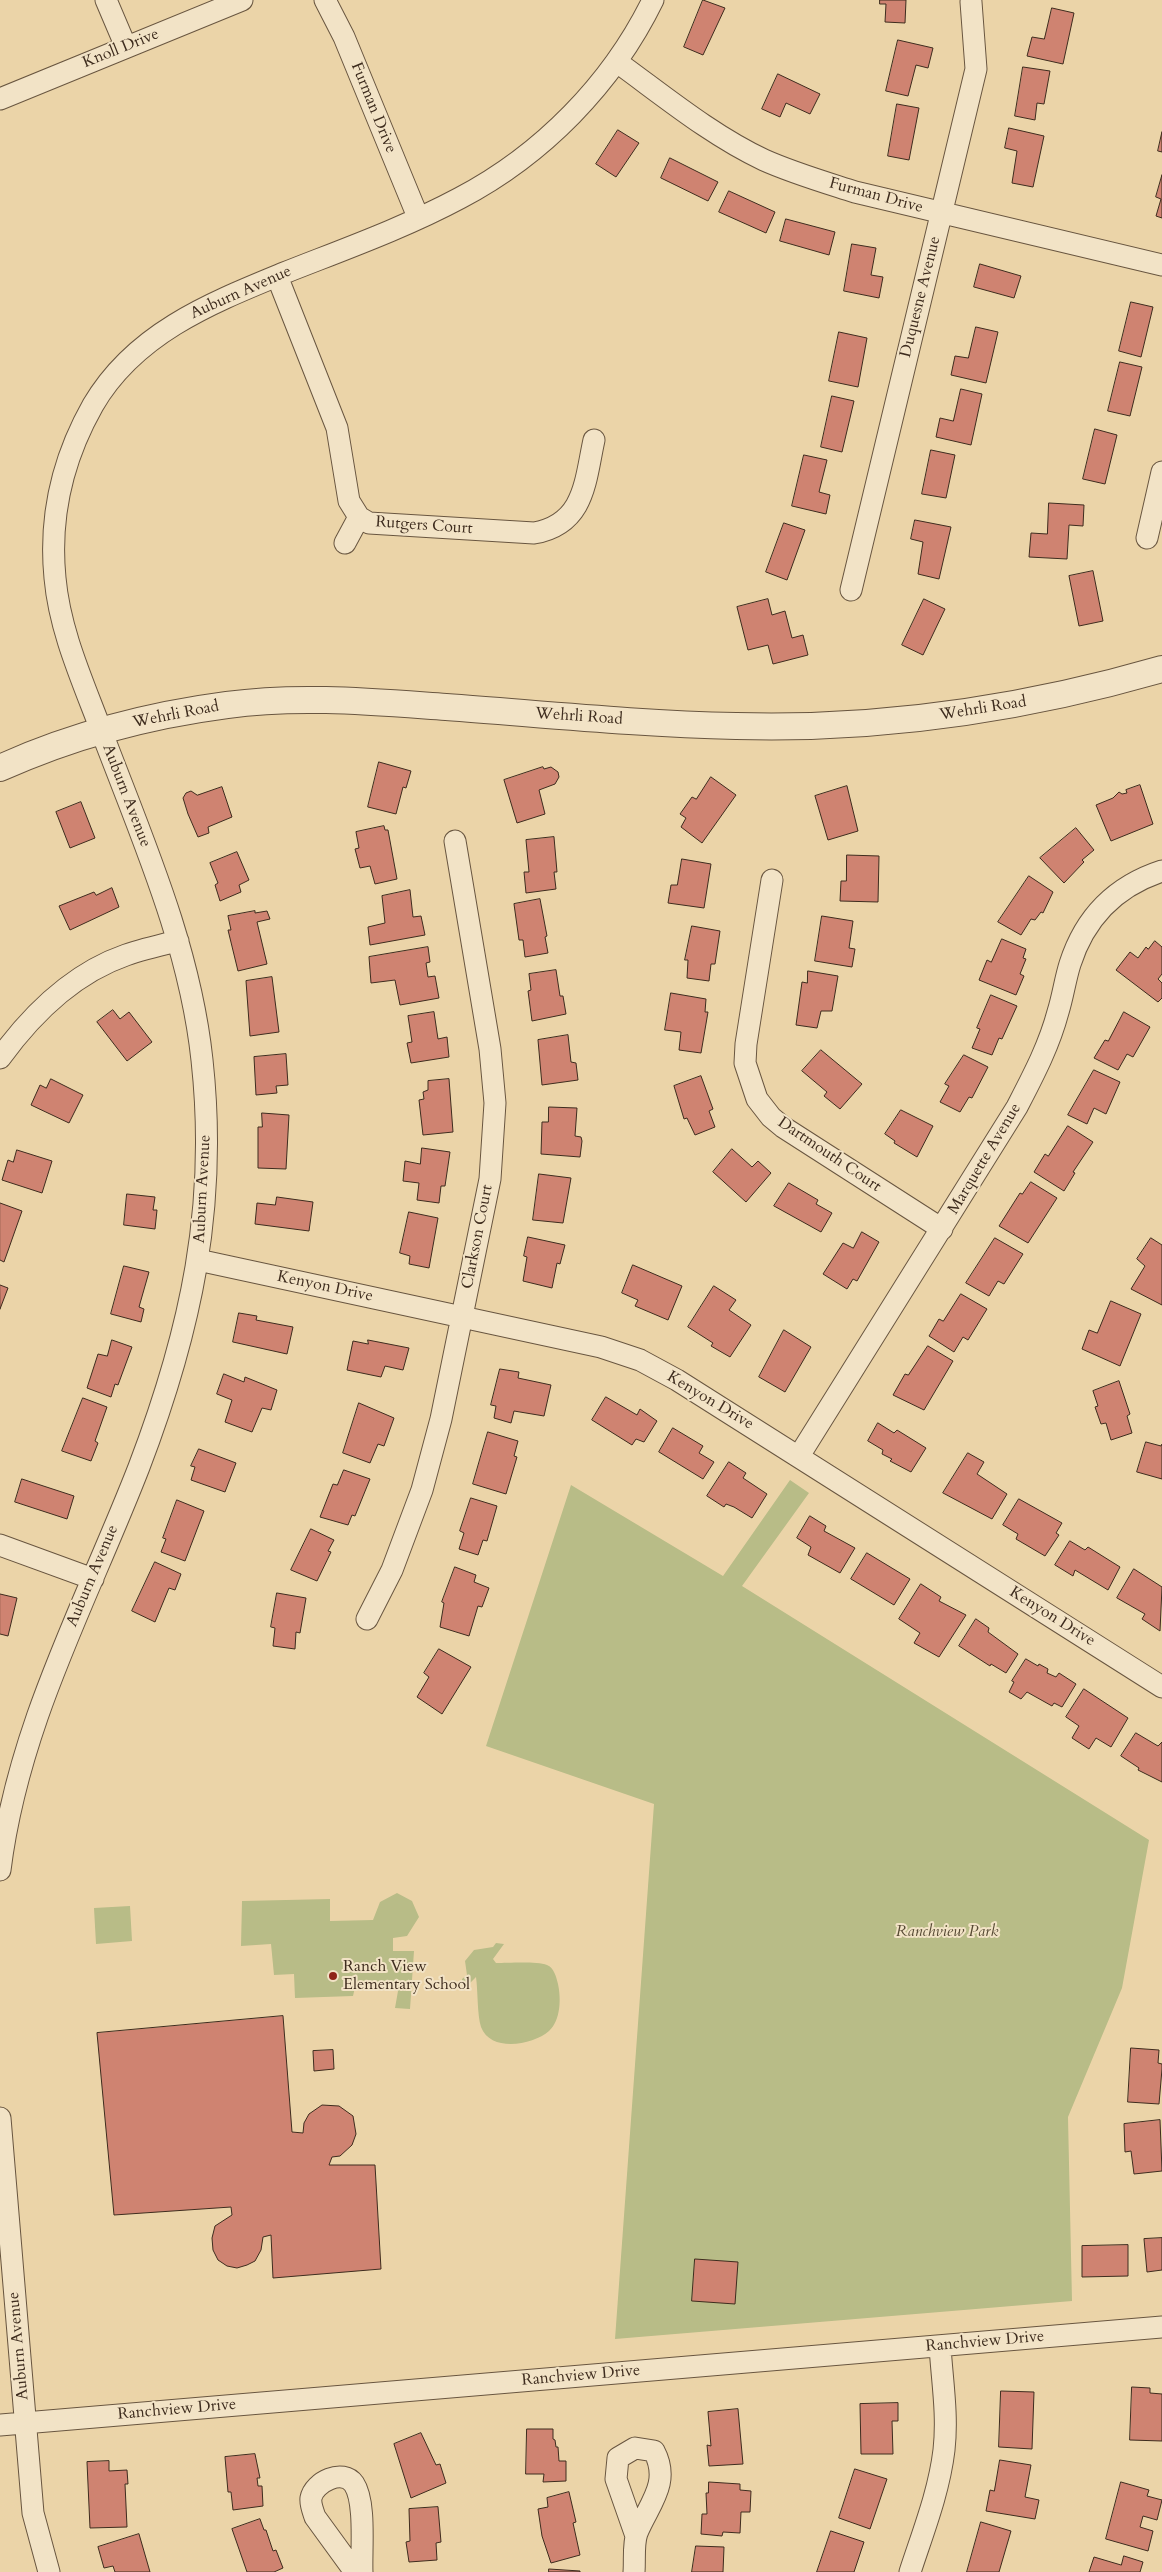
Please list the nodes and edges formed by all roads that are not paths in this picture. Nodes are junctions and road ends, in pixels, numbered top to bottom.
1 (106, 0) edge
2 (242, 0) edge
3 (325, 0) edge
4 (652, 0) edge
5 (971, 2) dead end
6 (126, 47) junction
7 (617, 62) junction
8 (0, 99) edge
9 (942, 213) junction
10 (418, 217) junction
11 (1162, 266) edge
12 (277, 276) junction
13 (594, 440) dead end
14 (1162, 472) edge
15 (359, 517) junction
16 (1147, 538) dead end
17 (344, 542) dead end
18 (851, 590) dead end
19 (1162, 668) edge
20 (102, 732) junction
21 (0, 768) edge
22 (455, 841) dead end
23 (1162, 871) edge
24 (772, 880) dead end
25 (178, 941) junction
26 (0, 1058) edge
27 (942, 1230) junction
28 (198, 1260) junction
29 (462, 1316) junction
30 (799, 1456) junction
31 (0, 1545) edge
32 (93, 1579) junction
33 (368, 1619) dead end
34 (1162, 1687) edge
35 (6, 1805) edge
36 (0, 1870) edge
37 (0, 2118) edge
38 (1162, 2327) edge
39 (940, 2346) junction
40 (25, 2423) junction
41 (0, 2425) edge
42 (636, 2536) dead end
43 (49, 2572) edge
44 (355, 2572) edge
45 (362, 2572) edge
46 (634, 2572) edge
47 (910, 2572) edge

1 - 6 street
2 - 6 street, Knoll Drive
3 - 10 street, Furman Drive
4 - 7 street, Auburn Avenue
5 - 9 street, Duquesne Avenue
6 - 8 street, Knoll Drive
7 - 9 street, Furman Drive
7 - 10 street, Auburn Avenue
9 - 11 street, Furman Drive
9 - 18 street, Duquesne Avenue
10 - 12 street, Auburn Avenue
12 - 15 street, Rutgers Court
12 - 20 street, Auburn Avenue
13 - 15 street, Rutgers Court
14 - 16 street
15 - 17 street
19 - 20 street, Wehrli Road
20 - 21 street, Wehrli Road
20 - 25 street, Auburn Avenue
22 - 29 street, Clarkson Court
23 - 27 street, Marquette Avenue
24 - 27 street, Dartmouth Court
25 - 26 street
25 - 28 street, Auburn Avenue
27 - 30 street, Marquette Avenue
28 - 29 street, Kenyon Drive
28 - 32 street, Auburn Avenue
29 - 30 street, Kenyon Drive
29 - 33 street, Clarkson Court
30 - 34 street, Kenyon Drive
31 - 32 street
32 - 35 street, Auburn Avenue
35 - 36 street, Auburn Avenue
37 - 40 street, Auburn Avenue
38 - 39 street, Ranchview Drive
39 - 40 street, Ranchview Drive
39 - 47 street
40 - 41 street, Ranchview Drive
40 - 43 street, Auburn Avenue
42 - 46 street
44 - 45 street

